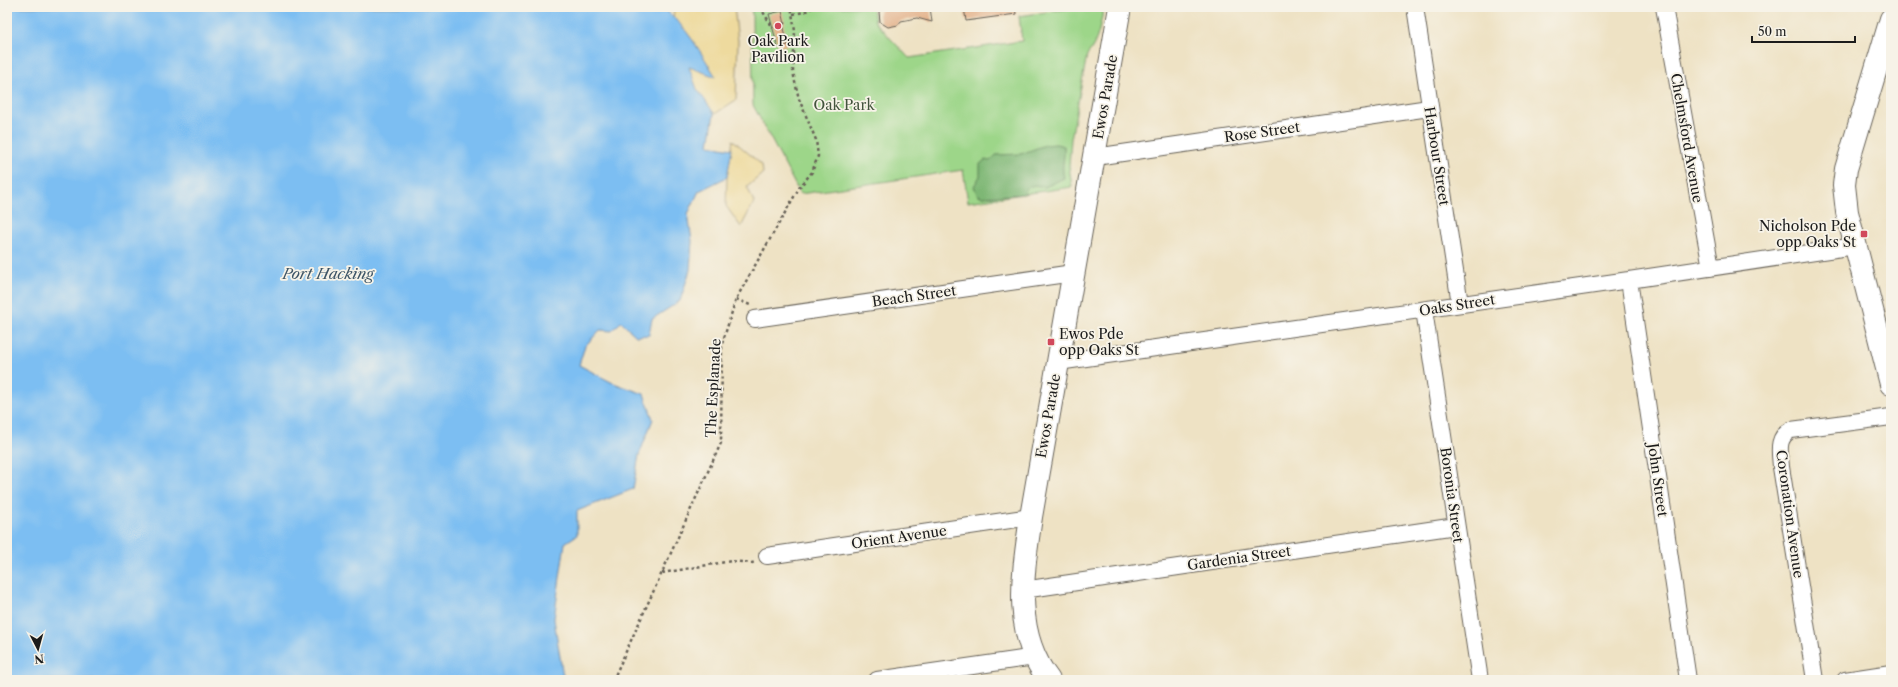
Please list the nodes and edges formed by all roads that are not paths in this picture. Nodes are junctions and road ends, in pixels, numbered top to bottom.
1 (1120, 7) edge
2 (1415, 7) edge
3 (1664, 7) edge
4 (1891, 19) edge
5 (1429, 108) junction
6 (1095, 157) junction
7 (1855, 246) junction
8 (1711, 268) junction
9 (1073, 273) junction
10 (1629, 280) junction
11 (1460, 304) junction
12 (1424, 310) junction
13 (755, 319) dead end
14 (1058, 362) junction
15 (1891, 384) edge
16 (1891, 417) edge
17 (1031, 517) junction
18 (1456, 526) junction
19 (767, 556) road end
20 (1022, 590) junction
21 (1035, 657) junction
22 (1891, 673) edge
23 (878, 680) edge
24 (1049, 680) edge
25 (1480, 680) edge
26 (1688, 680) edge
27 (1814, 680) edge
28 (1845, 680) edge

1 - 6 street, Ewos Parade
2 - 5 street, Harbour Street
3 - 8 street, Chelmsford Avenue
4 - 7 street
5 - 6 street, Rose Street
5 - 11 street, Harbour Street
6 - 9 street, Ewos Parade
7 - 8 street, Oaks Street
7 - 15 street
8 - 10 street, Oaks Street
9 - 13 street, Beach Street
9 - 14 street, Ewos Parade
10 - 11 street, Oaks Street
10 - 26 street, John Street
11 - 12 street, Oaks Street
12 - 14 street, Oaks Street
12 - 18 street, Boronia Street
14 - 17 street, Ewos Parade
16 - 27 street, Coronation Avenue
17 - 19 street, Orient Avenue
17 - 20 street, Ewos Parade
18 - 20 street, Gardenia Street
18 - 25 street, Boronia Street
20 - 21 street, Ewos Parade
21 - 23 street
21 - 24 street, Ewos Parade
22 - 28 street

